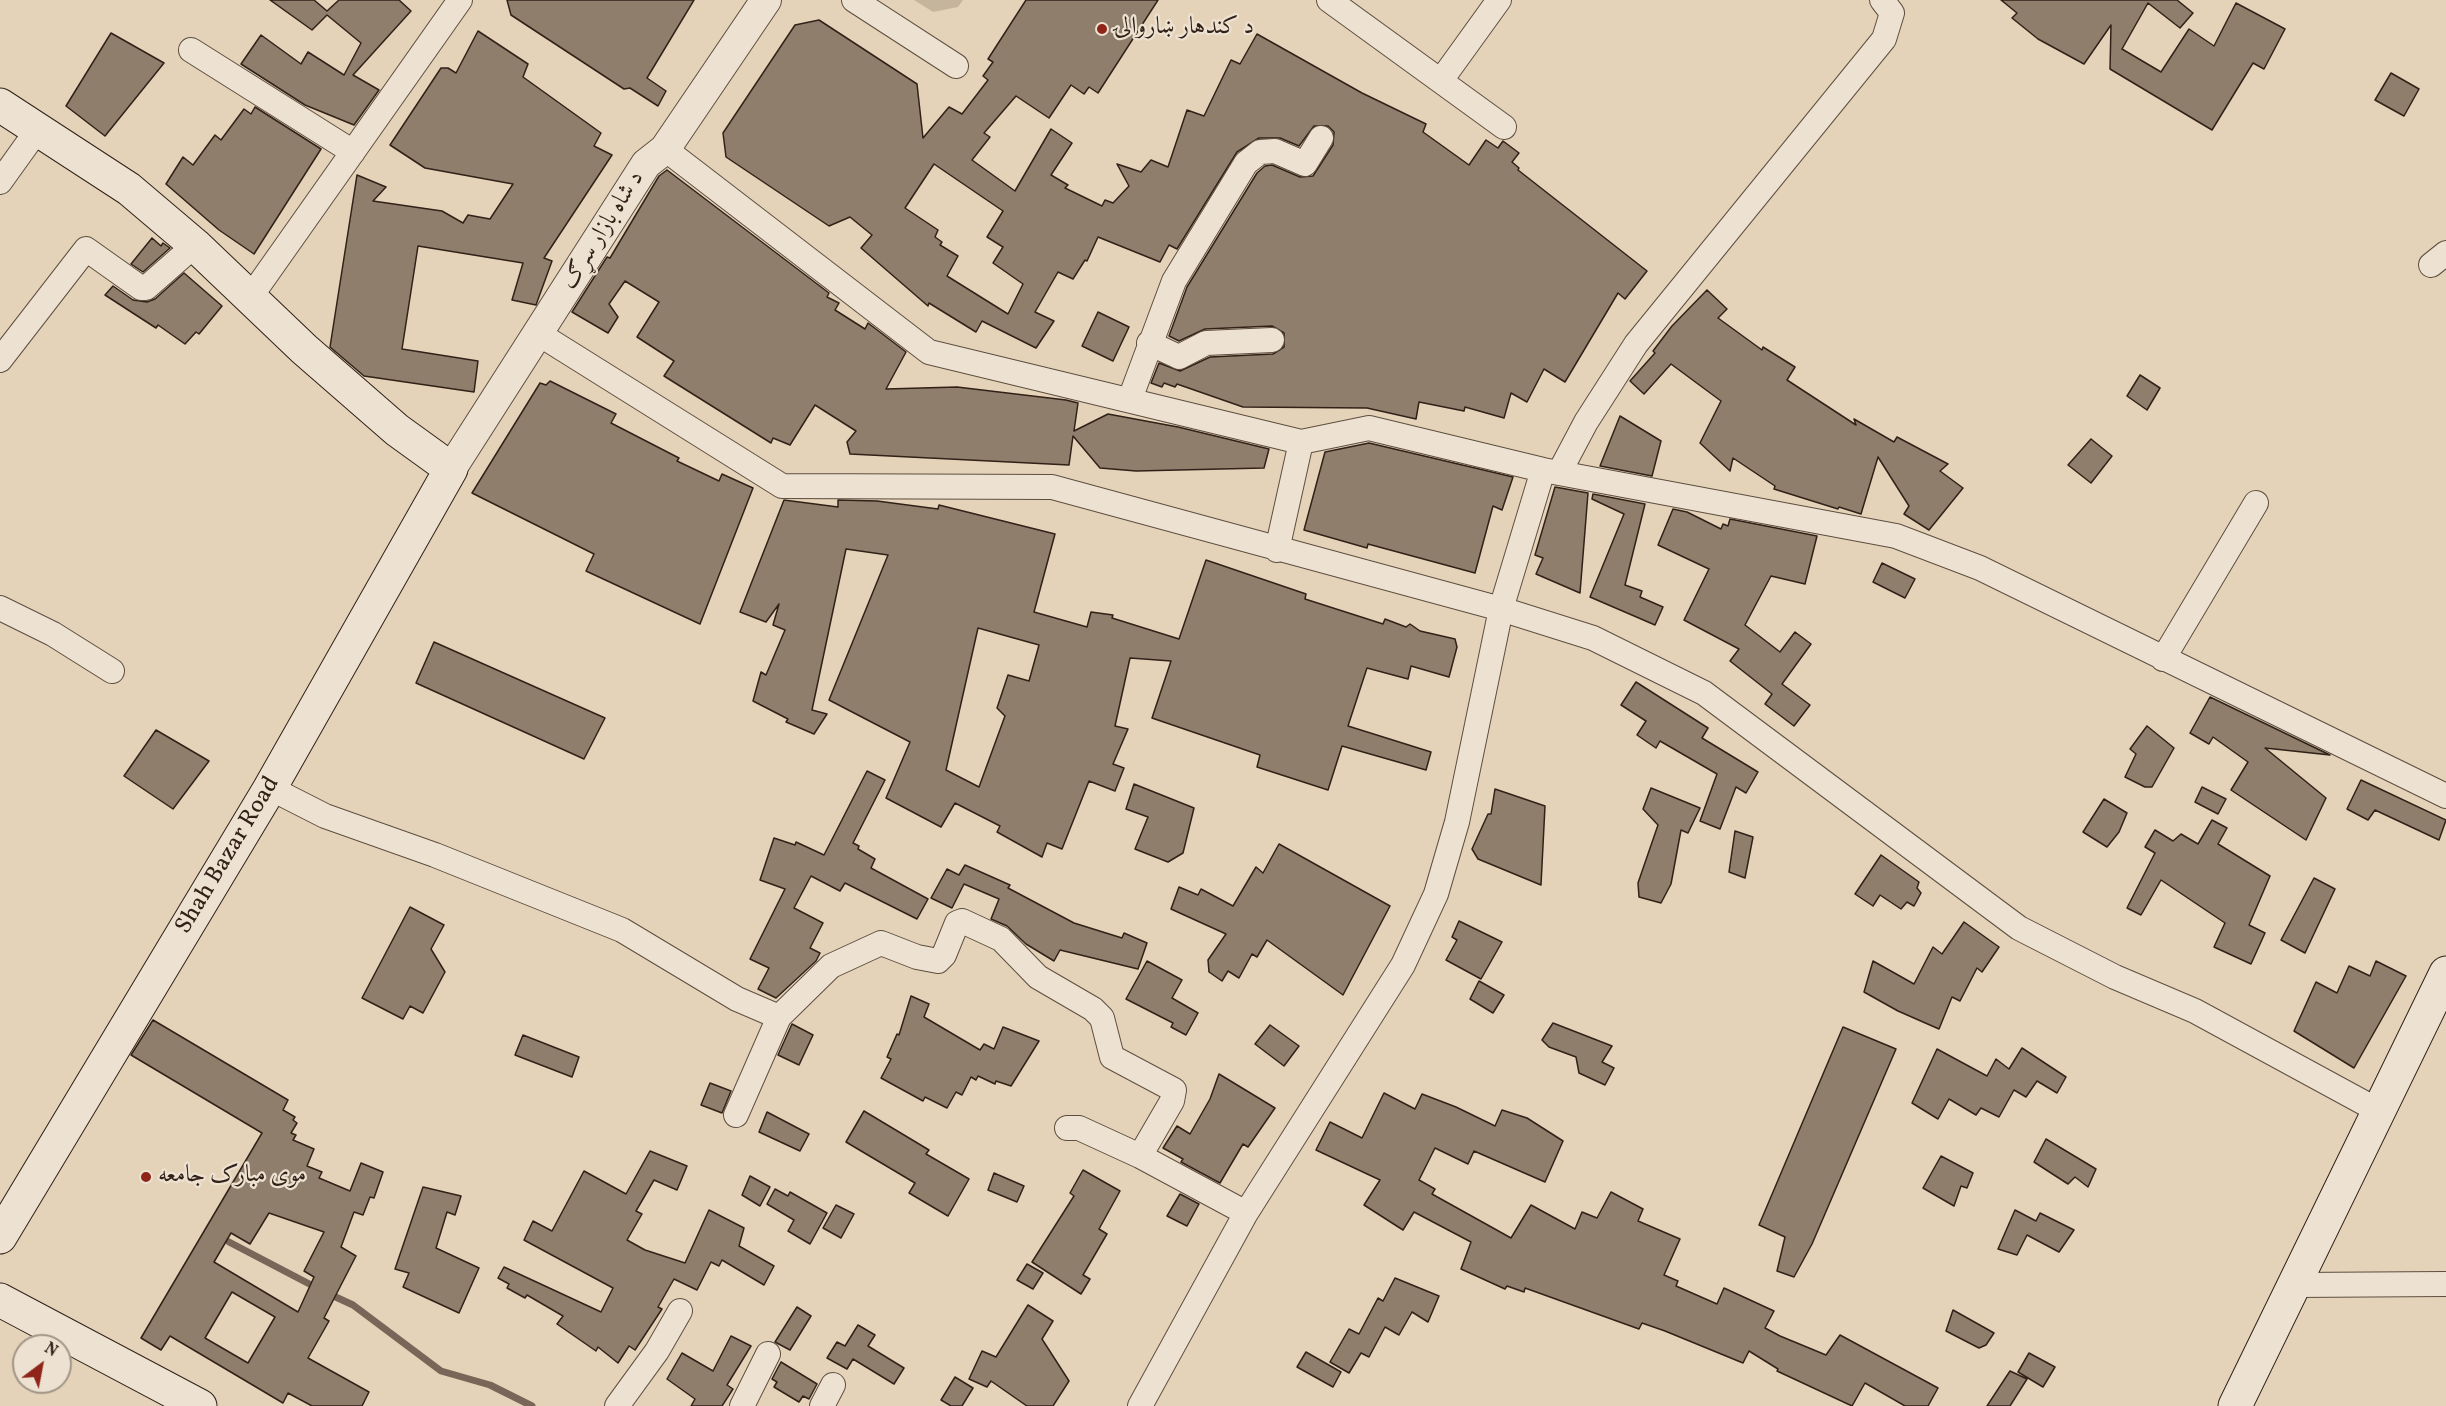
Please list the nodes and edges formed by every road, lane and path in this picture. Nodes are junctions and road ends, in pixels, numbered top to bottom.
1 (460, 0) edge
2 (766, 0) edge
3 (854, 0) edge
4 (1329, 0) edge
5 (1499, 0) edge
6 (1882, 0) edge
7 (191, 50) dead end
8 (956, 66) dead end
9 (1442, 79) junction
10 (0, 105) edge
11 (1504, 127) dead end
12 (38, 129) junction
13 (1321, 138) dead end
14 (665, 149) junction
15 (353, 152) junction
16 (0, 182) edge
17 (195, 245) junction
18 (249, 299) junction
19 (539, 334) junction
20 (1272, 340) dead end
21 (1149, 343) junction
22 (0, 360) edge
23 (1130, 399) junction
24 (1301, 442) junction
25 (451, 469) junction
26 (1551, 471) junction
27 (2256, 503) dead end
28 (1277, 550) junction
29 (0, 608) edge
30 (1501, 609) junction
31 (2163, 659) junction
32 (112, 671) dead end
33 (270, 788) junction
34 (2446, 796) edge
35 (2446, 973) edge
36 (779, 1017) junction
37 (2379, 1111) junction
38 (736, 1115) dead end
39 (1067, 1128) dead end
40 (1140, 1156) junction
41 (1246, 1213) junction
42 (0, 1237) edge
43 (0, 1277) edge
44 (2446, 1284) edge
45 (2295, 1285) junction
46 (0, 1292) edge
47 (0, 1300) edge
48 (680, 1311) dead end
49 (768, 1354) dead end
50 (200, 1406) edge
51 (616, 1406) edge
52 (742, 1406) edge
53 (1140, 1406) edge
54 (2235, 1406) edge

1 - 15 street
2 - 14 street, د شاه بازار سړګ
3 - 8 street
4 - 9 street
5 - 9 street
6 - 26 street
7 - 15 street
9 - 11 street
10 - 12 main road
12 - 16 street
12 - 17 main road
13 - 21 street
14 - 19 street, د شاه بازار سړګ
14 - 23 street
15 - 18 street
17 - 18 main road
17 - 22 street
18 - 25 main road
19 - 25 street, د شاه بازار سړګ
19 - 28 street
20 - 21 street
21 - 23 street
23 - 24 street
24 - 26 street
24 - 28 street
25 - 33 main road, Shah Bazar Road
26 - 30 street
26 - 31 street
27 - 31 street
28 - 30 street
29 - 32 street
30 - 37 street
30 - 41 street
31 - 34 street
33 - 36 street
33 - 42 main road, Shah Bazar Road
35 - 37 main road
36 - 38 street
36 - 40 street
37 - 45 main road
39 - 40 street
40 - 41 street
41 - 53 street
43 - 46 main road
44 - 45 street
45 - 54 main road
47 - 50 main road
48 - 51 street
49 - 52 street

